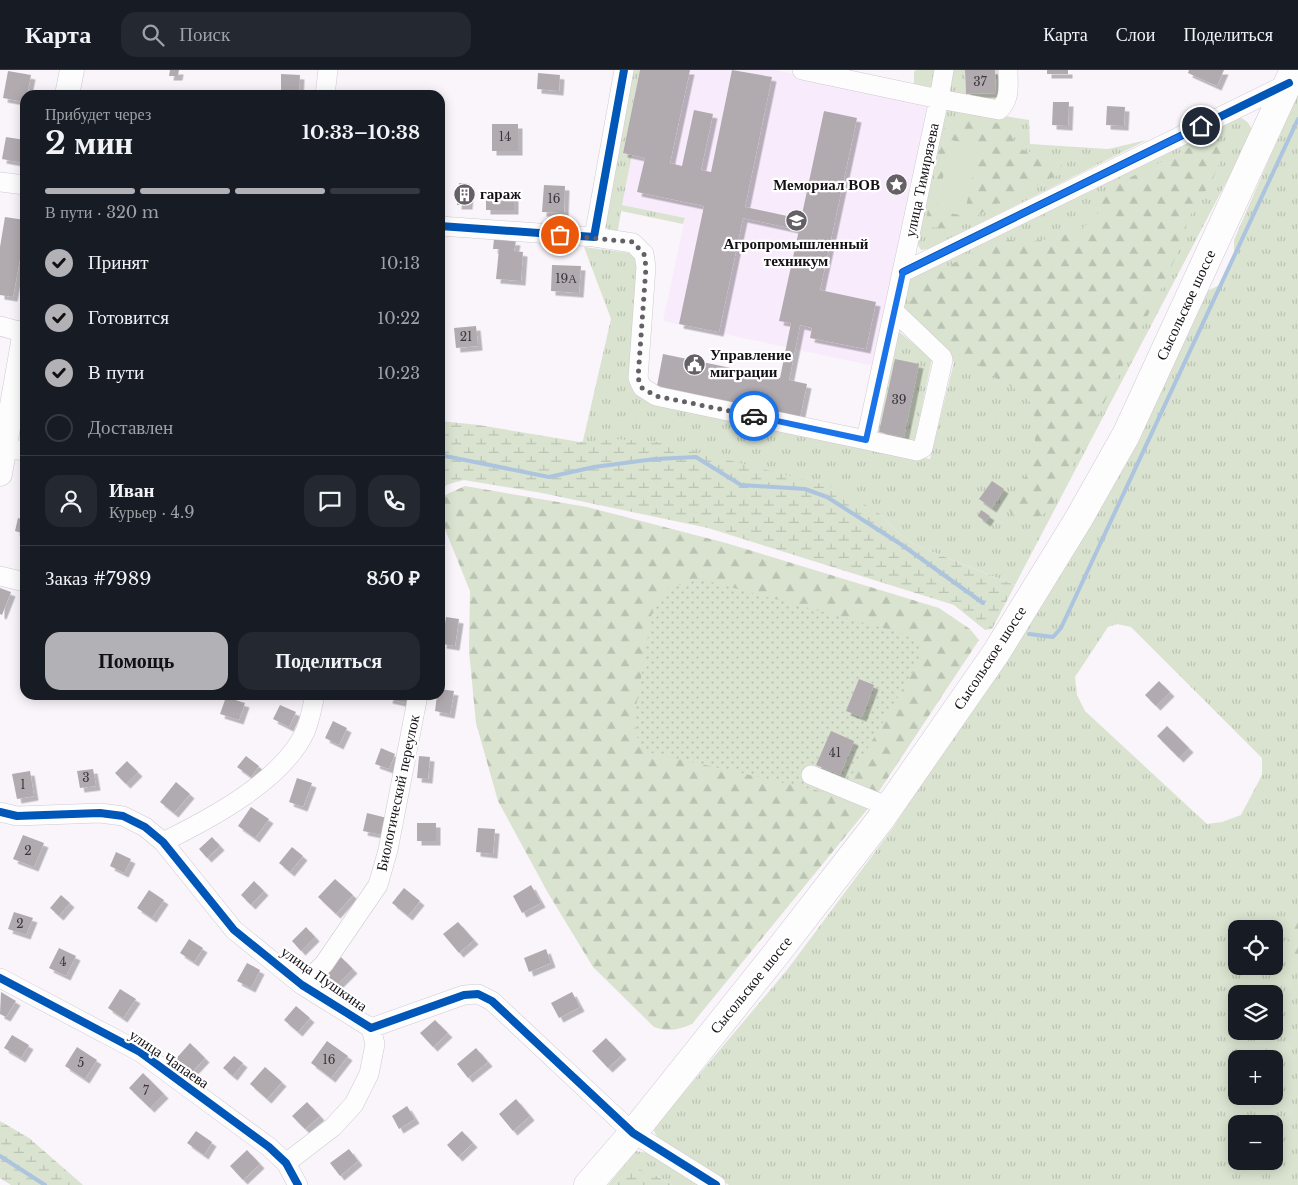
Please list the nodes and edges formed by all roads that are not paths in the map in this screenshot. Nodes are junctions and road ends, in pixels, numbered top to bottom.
1 (72, 70) edge
2 (328, 70) edge
3 (624, 70) edge
4 (802, 70) edge
5 (944, 70) edge
6 (1008, 70) edge
7 (856, 76) edge
8 (1291, 76) edge
9 (68, 90) edge
10 (326, 90) edge
11 (939, 99) junction
12 (0, 182) edge
13 (20, 184) edge
14 (445, 226) edge
15 (594, 237) junction
16 (903, 272) junction
17 (894, 311) junction
18 (0, 326) edge
19 (20, 331) edge
20 (20, 390) edge
21 (866, 440) junction
22 (15, 449) edge
23 (0, 474) edge
24 (0, 576) edge
25 (20, 581) edge
26 (314, 700) edge
27 (417, 700) edge
28 (811, 775) dead end
29 (889, 807) junction
30 (0, 812) edge
31 (163, 842) junction
32 (0, 978) edge
33 (302, 985) junction
34 (371, 1028) junction
35 (632, 1133) junction
36 (286, 1163) junction
37 (298, 1185) edge
38 (588, 1185) edge
39 (716, 1185) edge

1 - 9 main road
2 - 10 street
3 - 15 street
4 - 7 street
5 - 11 street, улица Тимирязева
6 - 11 street
7 - 11 street
8 - 16 street
8 - 29 highway, Сысольское шоссе
11 - 16 street, улица Тимирязева
12 - 13 street
14 - 15 street
15 - 21 street
16 - 17 street, улица Тимирязева
17 - 21 street, улица Тимирязева
17 - 21 street
18 - 19 street
20 - 22 main road
22 - 23 main road
24 - 25 street
26 - 31 street
27 - 33 street, Биологический переулок
28 - 29 street
29 - 35 highway, Сысольское шоссе
30 - 31 street, улица Пушкина
31 - 33 street, улица Пушкина
32 - 36 street, улица Чапаева
33 - 34 street, улица Пушкина
34 - 35 street, улица Пушкина
34 - 36 street
35 - 38 highway, Сысольское шоссе
35 - 39 street
36 - 37 street, улица Чапаева

